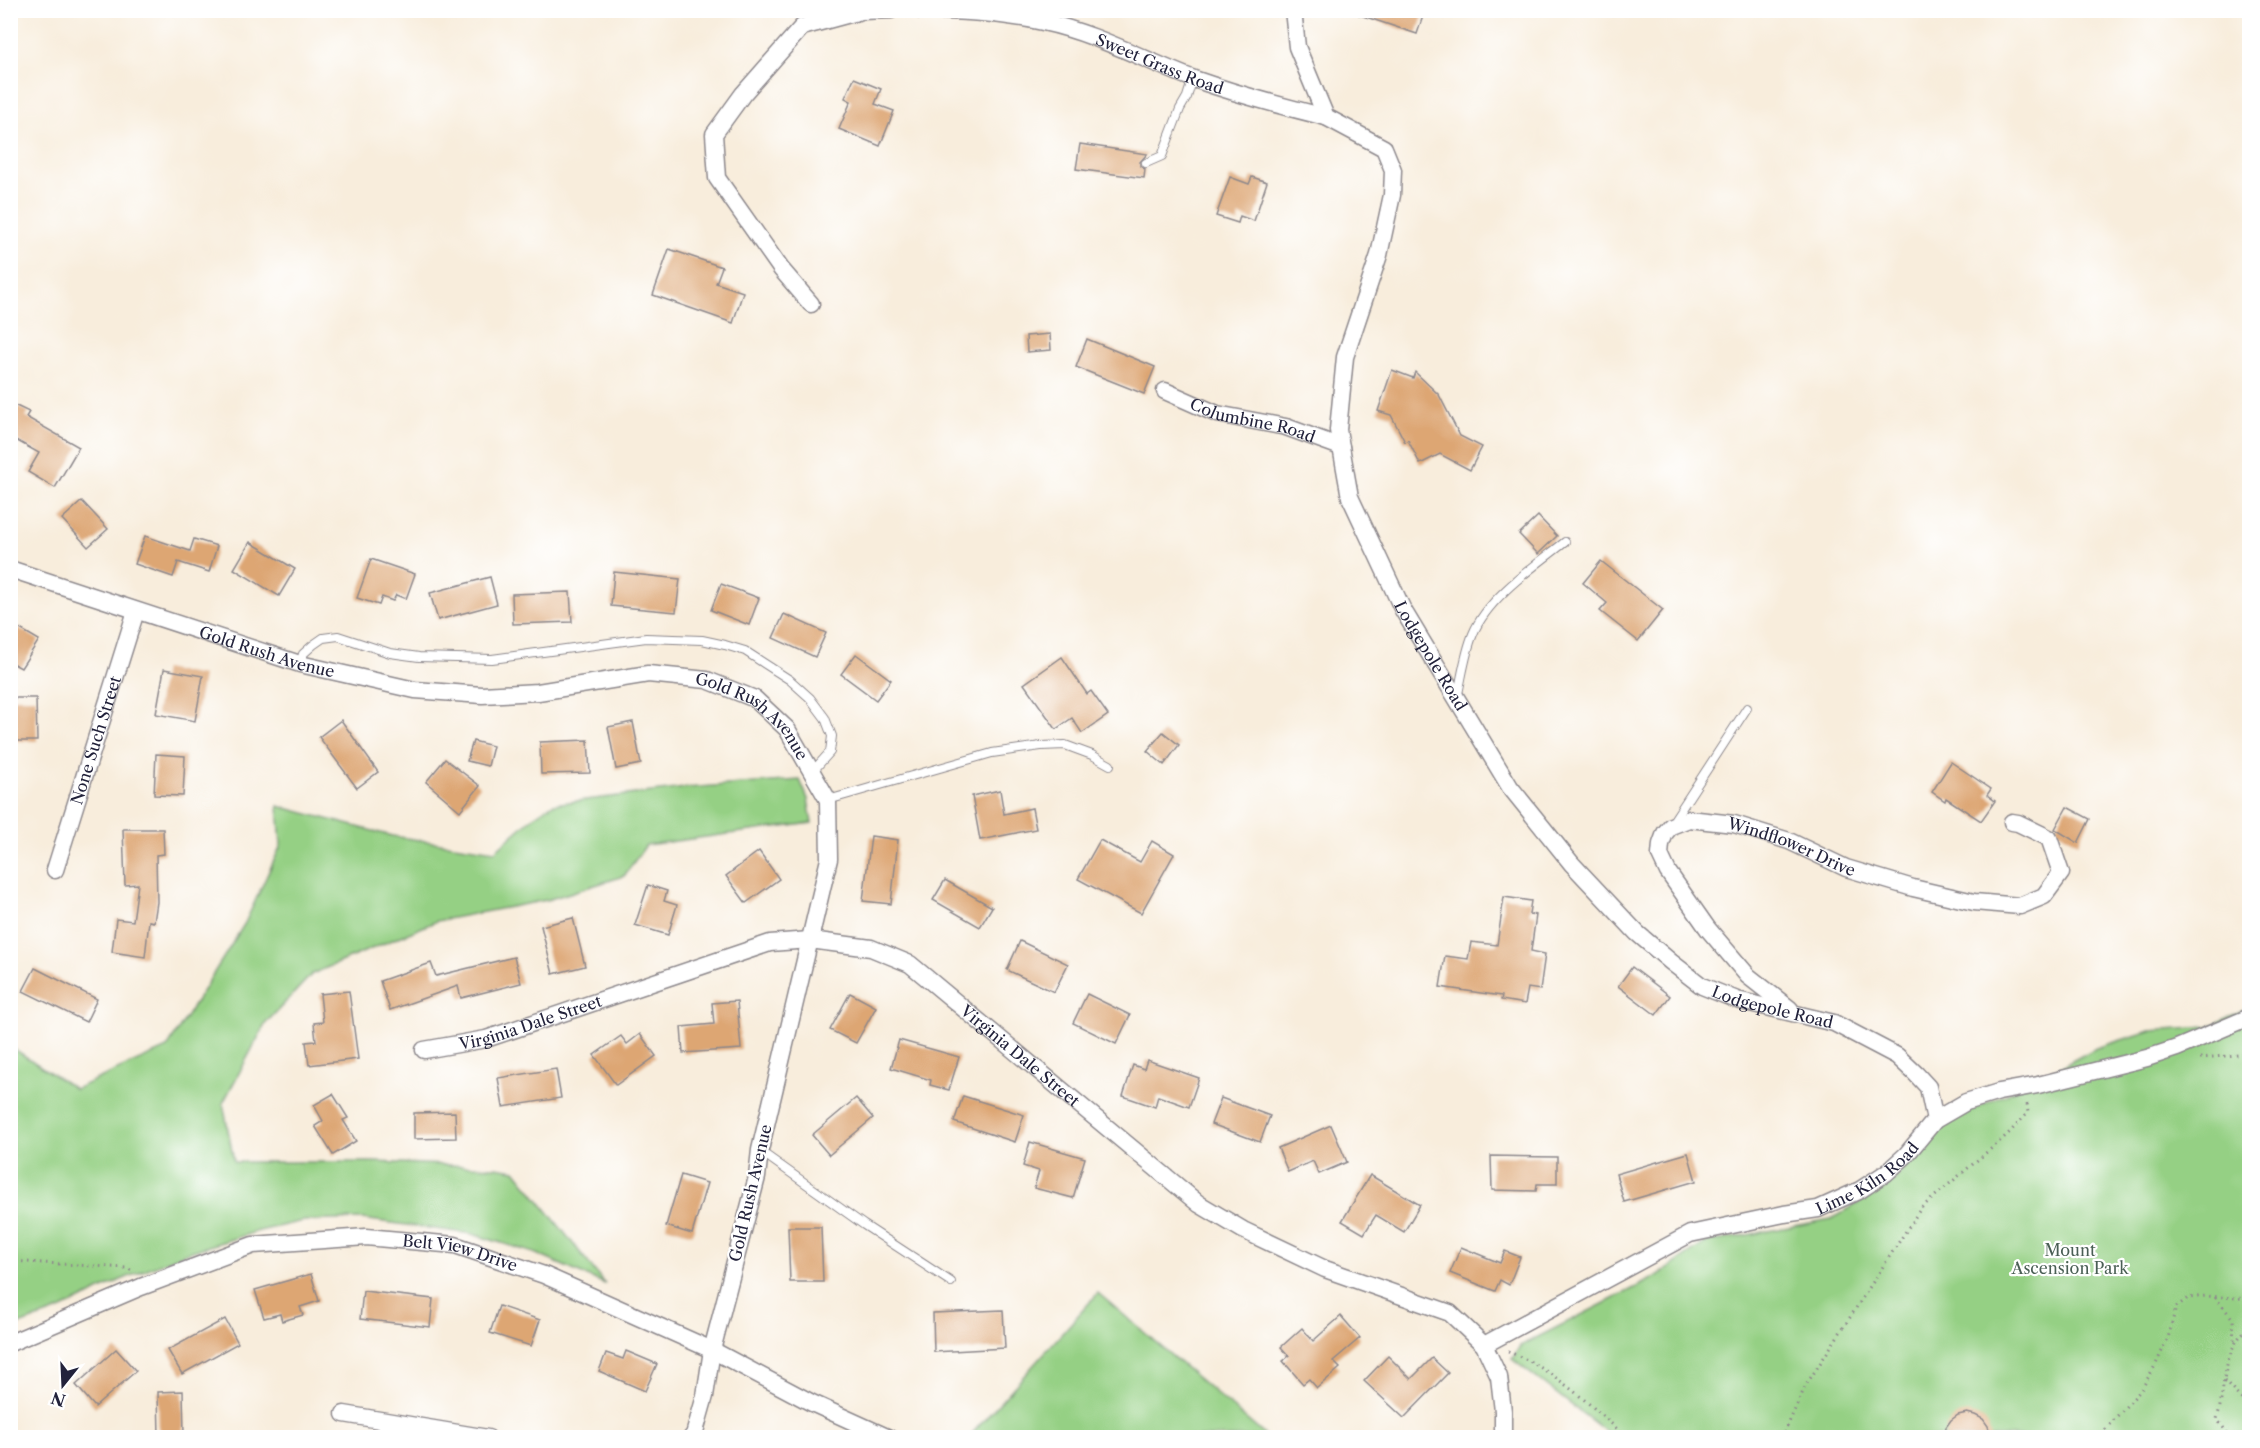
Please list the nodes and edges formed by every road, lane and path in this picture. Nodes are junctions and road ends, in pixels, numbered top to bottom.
1 (891, 10) edge
2 (920, 10) edge
3 (1293, 10) edge
4 (861, 11) edge
5 (1193, 78) junction
6 (1326, 117) junction
7 (1146, 163) dead end
8 (811, 304) dead end
9 (1165, 390) dead end
10 (1341, 447) junction
11 (1565, 542) dead end
12 (10, 569) edge
13 (136, 610) junction
14 (300, 664) junction
15 (1457, 698) junction
16 (1747, 708) dead end
17 (1110, 765) dead end
18 (812, 773) junction
19 (828, 800) junction
20 (2012, 822) dead end
21 (1665, 833) junction
22 (55, 870) dead end
23 (810, 940) junction
24 (1796, 1013) junction
25 (2250, 1017) edge
26 (423, 1050) dead end
27 (2027, 1087) junction
28 (1935, 1119) junction
29 (760, 1150) junction
30 (10, 1261) edge
31 (154, 1282) junction
32 (951, 1282) dead end
33 (2215, 1296) junction
34 (2250, 1299) edge
35 (2250, 1327) edge
36 (10, 1343) edge
37 (1484, 1345) junction
38 (2234, 1346) junction
39 (712, 1350) junction
40 (2224, 1381) junction
41 (2250, 1408) edge
42 (344, 1414) dead end
43 (489, 1437) edge
44 (691, 1437) edge
45 (889, 1437) edge
46 (1503, 1437) edge
47 (1627, 1437) edge
48 (1782, 1437) edge
49 (2097, 1437) edge
50 (2231, 1437) edge

1 - 4 street
2 - 5 street, Sweet Grass Road
3 - 6 street
4 - 8 street
5 - 6 street, Sweet Grass Road
5 - 7 lane
6 - 10 street, Lodgepole Road
9 - 10 street, Columbine Road
10 - 15 street, Lodgepole Road
11 - 15 lane
12 - 13 street, Gold Rush Avenue
13 - 14 street, Gold Rush Avenue
13 - 22 street, None Such Street
14 - 18 street, Gold Rush Avenue
14 - 18 lane
15 - 24 street, Lodgepole Road
16 - 21 lane
17 - 19 lane
18 - 19 street, Gold Rush Avenue
19 - 23 street, Gold Rush Avenue
20 - 21 street, Windflower Drive
21 - 24 street
23 - 26 street, Virginia Dale Street
23 - 29 street, Gold Rush Avenue
23 - 37 street, Virginia Dale Street
24 - 28 street, Lodgepole Road
25 - 27 street, Lime Kiln Road
27 - 28 street, Lime Kiln Road
27 - 48 path
28 - 37 street, Lime Kiln Road
29 - 32 lane
29 - 39 street, Gold Rush Avenue
30 - 31 path
31 - 36 street, Belt View Drive
31 - 39 street, Belt View Drive
33 - 34 path
33 - 38 path
33 - 49 path
35 - 38 path
37 - 46 street, Virginia Dale Street
37 - 47 path
38 - 40 path
39 - 44 street, Gold Rush Avenue
39 - 45 street, Belt View Drive
40 - 41 path
40 - 50 path
42 - 43 street

